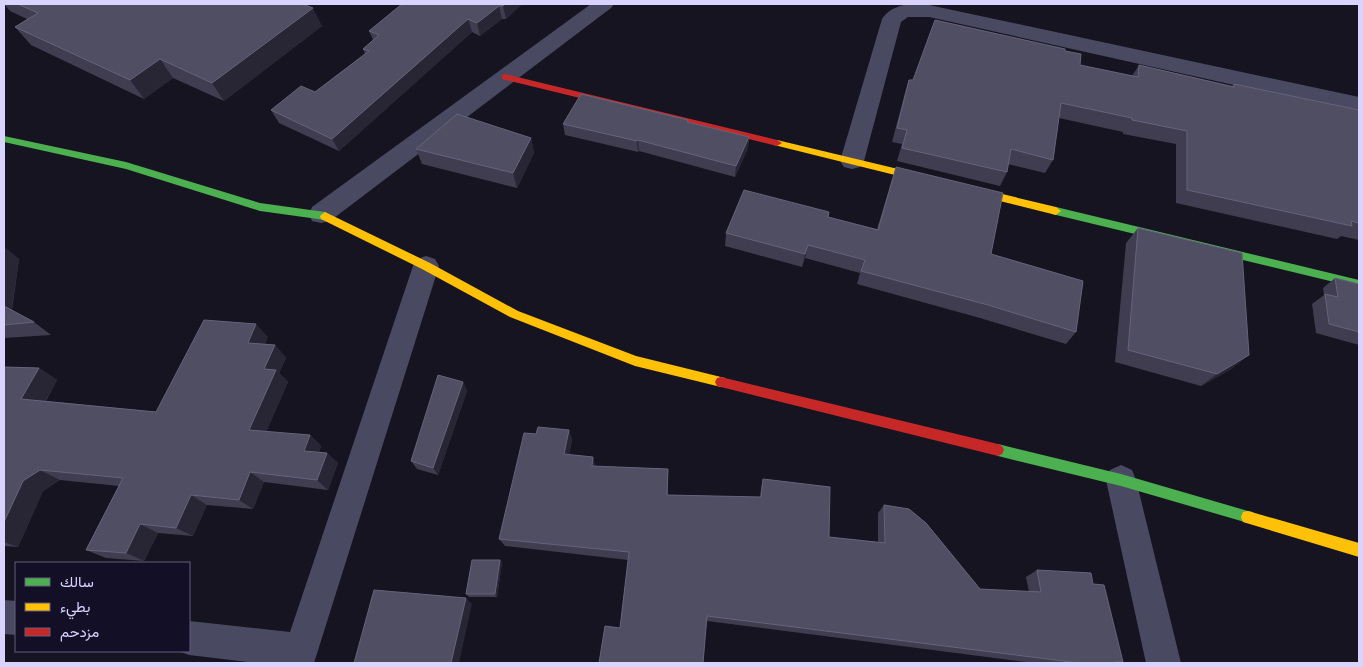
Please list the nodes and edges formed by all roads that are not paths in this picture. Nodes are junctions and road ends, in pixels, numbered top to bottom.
1 (604, 4) edge
2 (907, 7) edge
3 (505, 77) junction
4 (1359, 105) edge
5 (4, 139) edge
6 (852, 161) junction
7 (321, 214) junction
8 (426, 266) junction
9 (1359, 284) edge
10 (1121, 480) junction
11 (1359, 550) edge
12 (190, 638) edge
13 (299, 657) edge
14 (1164, 663) edge

1 - 3 street
2 - 4 street
2 - 6 street
3 - 6 street
3 - 7 street
5 - 7 street
6 - 9 street
7 - 8 street
8 - 10 street
8 - 13 street
10 - 11 street
10 - 14 street
12 - 13 street

